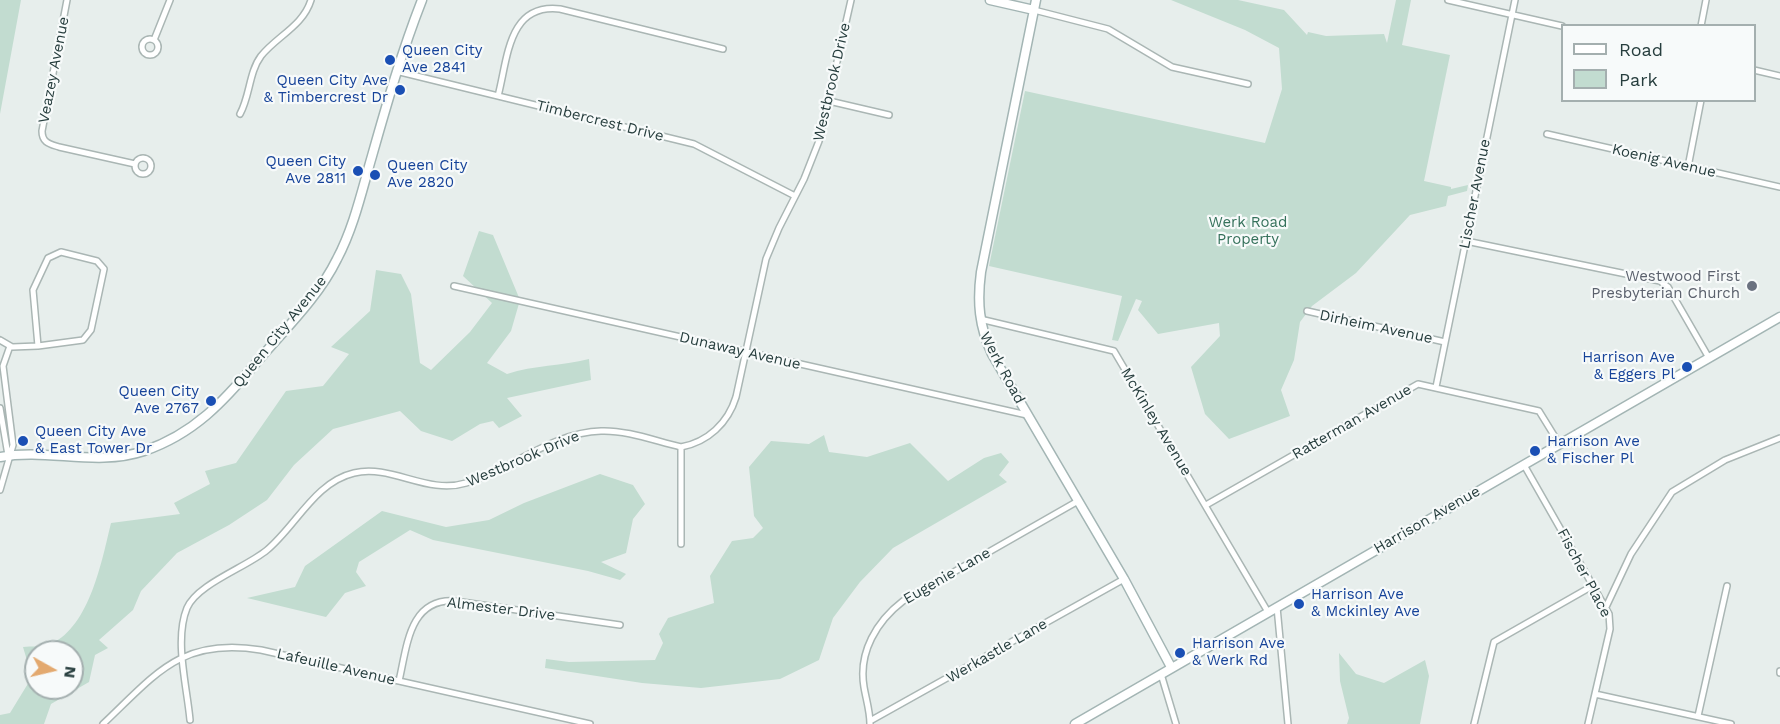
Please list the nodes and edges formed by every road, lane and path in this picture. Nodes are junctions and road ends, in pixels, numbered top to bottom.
1 (67, 0) edge
2 (170, 0) edge
3 (310, 0) edge
4 (422, 0) edge
5 (851, 0) edge
6 (990, 0) edge
7 (1036, 0) edge
8 (1448, 0) edge
9 (1515, 0) edge
10 (1706, 0) edge
11 (1034, 10) junction
12 (1512, 14) junction
13 (1701, 24) edge
14 (1561, 26) edge
15 (154, 40) dead end
16 (723, 48) dead end
17 (396, 70) junction
18 (1756, 70) edge
19 (1780, 76) edge
20 (1248, 84) dead end
21 (498, 96) junction
22 (829, 101) junction
23 (1701, 102) edge
24 (240, 114) dead end
25 (889, 115) dead end
26 (1547, 134) dead end
27 (135, 164) dead end
28 (1688, 167) junction
29 (1780, 187) edge
30 (795, 196) junction
31 (1466, 241) junction
32 (454, 286) dead end
33 (1307, 311) dead end
34 (1780, 317) edge
35 (980, 319) junction
36 (1, 342) edge
37 (1445, 342) junction
38 (39, 345) junction
39 (10, 346) junction
40 (745, 352) junction
41 (1709, 358) junction
42 (1436, 387) junction
43 (0, 408) edge
44 (1027, 415) junction
45 (1780, 438) edge
46 (1560, 445) junction
47 (681, 447) junction
48 (4, 456) edge
49 (1524, 465) junction
50 (0, 490) edge
51 (1078, 501) junction
52 (1206, 505) junction
53 (681, 544) dead end
54 (1124, 579) junction
55 (1594, 585) junction
56 (1727, 586) dead end
57 (1606, 607) junction
58 (1273, 610) junction
59 (620, 625) dead end
60 (183, 656) junction
61 (1172, 667) junction
62 (1161, 674) junction
63 (399, 681) junction
64 (1595, 694) junction
65 (1698, 716) junction
66 (190, 720) dead end
67 (870, 723) edge
68 (103, 724) edge
69 (590, 724) edge
70 (1075, 724) edge
71 (1176, 724) edge
72 (1288, 724) edge
73 (1474, 724) edge
74 (1588, 724) edge
75 (1731, 724) edge

1 - 27 street, Veazey Avenue
2 - 15 street
3 - 24 street
4 - 17 main road, Queen City Avenue
5 - 22 street, Westbrook Drive
6 - 11 main road
7 - 11 main road, Werk Road
8 - 12 street
9 - 12 street, Lischer Avenue
10 - 13 street
11 - 20 street
11 - 35 main road, Werk Road
12 - 14 street
12 - 31 street, Lischer Avenue
16 - 21 street
17 - 21 street, Timbercrest Drive
17 - 48 main road, Queen City Avenue
18 - 19 street
21 - 30 street, Timbercrest Drive
22 - 25 street
22 - 30 street, Westbrook Drive
23 - 28 street
26 - 28 street, Koenig Avenue
28 - 29 street, Koenig Avenue
30 - 40 street, Westbrook Drive
31 - 37 street, Lischer Avenue
31 - 41 street
32 - 40 street, Dunaway Avenue
33 - 37 street, Dirheim Avenue
34 - 41 main road, Harrison Avenue
35 - 44 main road, Werk Road
35 - 52 street, McKinley Avenue
36 - 39 street
37 - 42 street, Lischer Avenue
38 - 38 street
38 - 39 street
39 - 48 street
40 - 44 street, Dunaway Avenue
40 - 47 street, Westbrook Drive
41 - 46 main road, Harrison Avenue
42 - 46 street, Ratterman Avenue
42 - 52 street, Ratterman Avenue
43 - 48 street
44 - 51 main road, Werk Road
45 - 57 street
46 - 49 main road, Harrison Avenue
47 - 53 street
47 - 60 street, Westbrook Drive
48 - 50 street
49 - 55 street, Fischer Place
49 - 58 main road, Harrison Avenue
51 - 54 main road, Werk Road
51 - 67 street, Eugenie Lane
52 - 58 street, McKinley Avenue
54 - 61 main road, Werk Road
54 - 67 street, Werkastle Lane
55 - 57 street, Fischer Place
55 - 73 street
56 - 65 street
57 - 64 street, Fischer Place
58 - 61 main road, Harrison Avenue
58 - 72 street, McKinley Avenue
59 - 63 street, Almester Drive
60 - 63 street, Lafeuille Avenue
60 - 66 street, Westbrook Drive
60 - 68 street, Lafeuille Avenue
61 - 62 main road, Harrison Avenue
62 - 70 main road, Harrison Avenue
62 - 71 street
63 - 69 street, Lafeuille Avenue
64 - 65 street
64 - 74 street, Fischer Place
65 - 75 street

